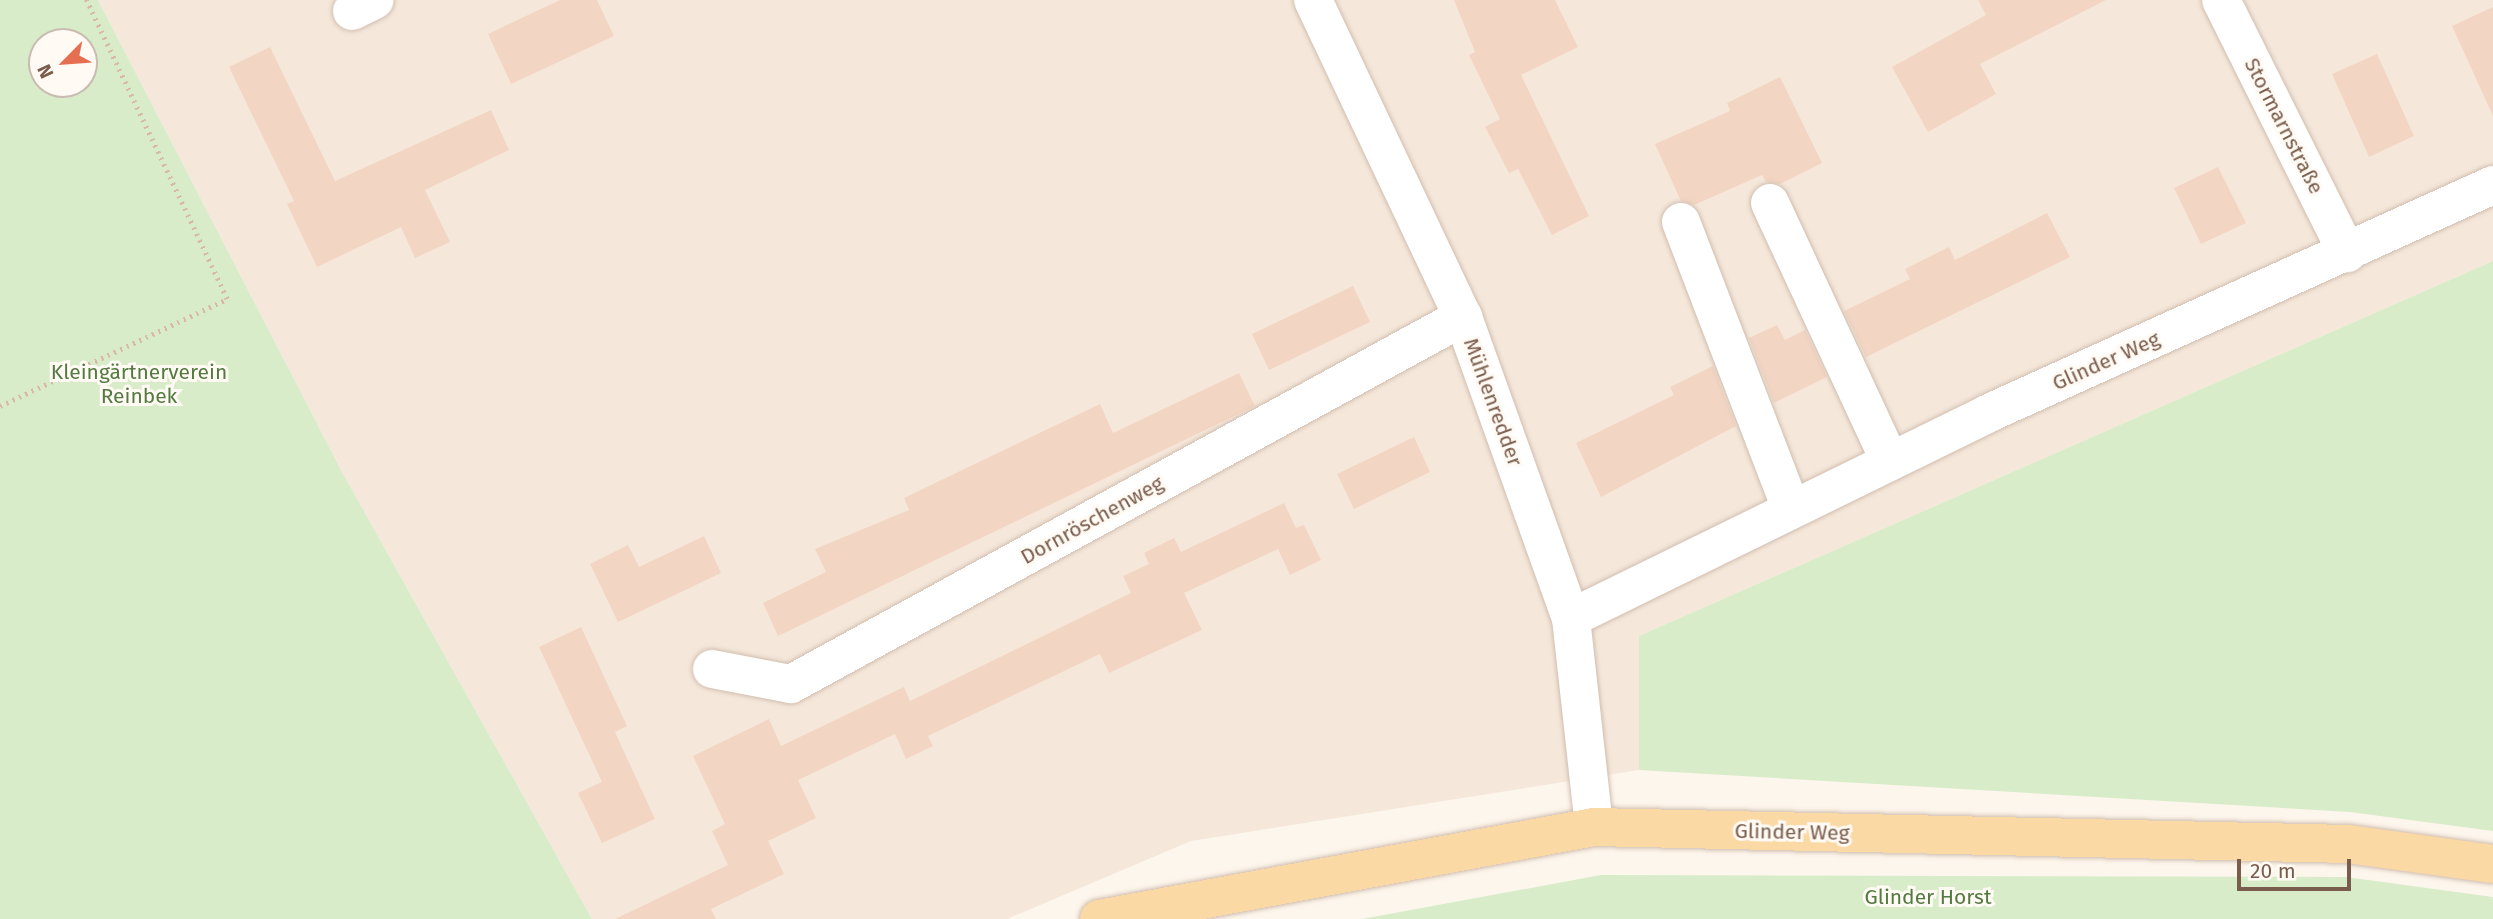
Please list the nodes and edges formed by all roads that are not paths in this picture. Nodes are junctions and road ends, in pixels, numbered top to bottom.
1 (1313, 0) edge
2 (2221, 0) edge
3 (2493, 185) edge
4 (1770, 203) dead end
5 (1681, 222) dead end
6 (2347, 253) junction
7 (1463, 317) junction
8 (1890, 461) junction
9 (1791, 509) junction
10 (1571, 618) junction
11 (712, 669) dead end
12 (1594, 827) junction
13 (2493, 864) edge
14 (1099, 919) edge

1 - 7 street, Mühlenredder
2 - 6 street, Stormarnstraße
3 - 6 street, Glinder Weg
4 - 8 street
5 - 9 street
6 - 8 street, Glinder Weg
7 - 10 street, Mühlenredder
7 - 11 street, Dornröschenweg
8 - 9 street, Glinder Weg
9 - 10 street, Glinder Weg
10 - 12 street, Mühlenredder
12 - 13 main road, Glinder Weg
12 - 14 main road, Glinder Weg

